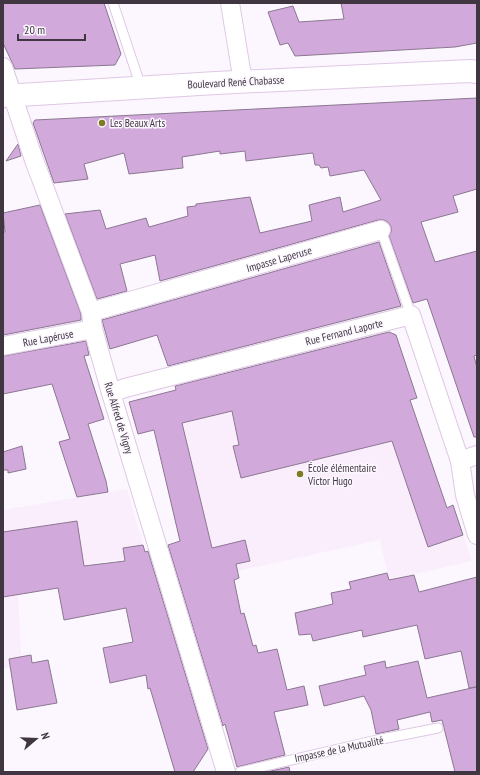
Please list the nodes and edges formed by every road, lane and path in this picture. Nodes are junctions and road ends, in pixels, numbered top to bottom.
1 (113, 3) edge
2 (230, 3) edge
3 (3, 67) edge
4 (475, 70) edge
5 (243, 82) junction
6 (141, 88) junction
7 (8, 96) edge
8 (381, 230) joint
9 (411, 315) junction
10 (92, 320) junction
11 (3, 346) edge
12 (111, 393) junction
13 (477, 455) edge
14 (460, 461) junction
15 (477, 535) edge
16 (438, 728) dead end
17 (226, 772) edge
18 (240, 772) edge

1 - 6 lane
2 - 5 street
3 - 7 street, Rue Alfred de Vigny
4 - 5 main road, Boulevard René Chabasse
5 - 6 main road, Boulevard René Chabasse
6 - 7 main road, Boulevard René Chabasse
7 - 10 street, Rue Alfred de Vigny
8 - 9 lane, Impasse Laperuse
8 - 10 street, Impasse Laperuse
9 - 12 street, Rue Fernand Laporte
9 - 14 street
10 - 11 street, Rue Lapéruse
10 - 12 street, Rue Alfred de Vigny
12 - 17 street, Rue Alfred de Vigny
13 - 14 street
14 - 15 street
16 - 18 lane, Impasse de la Mutualité

